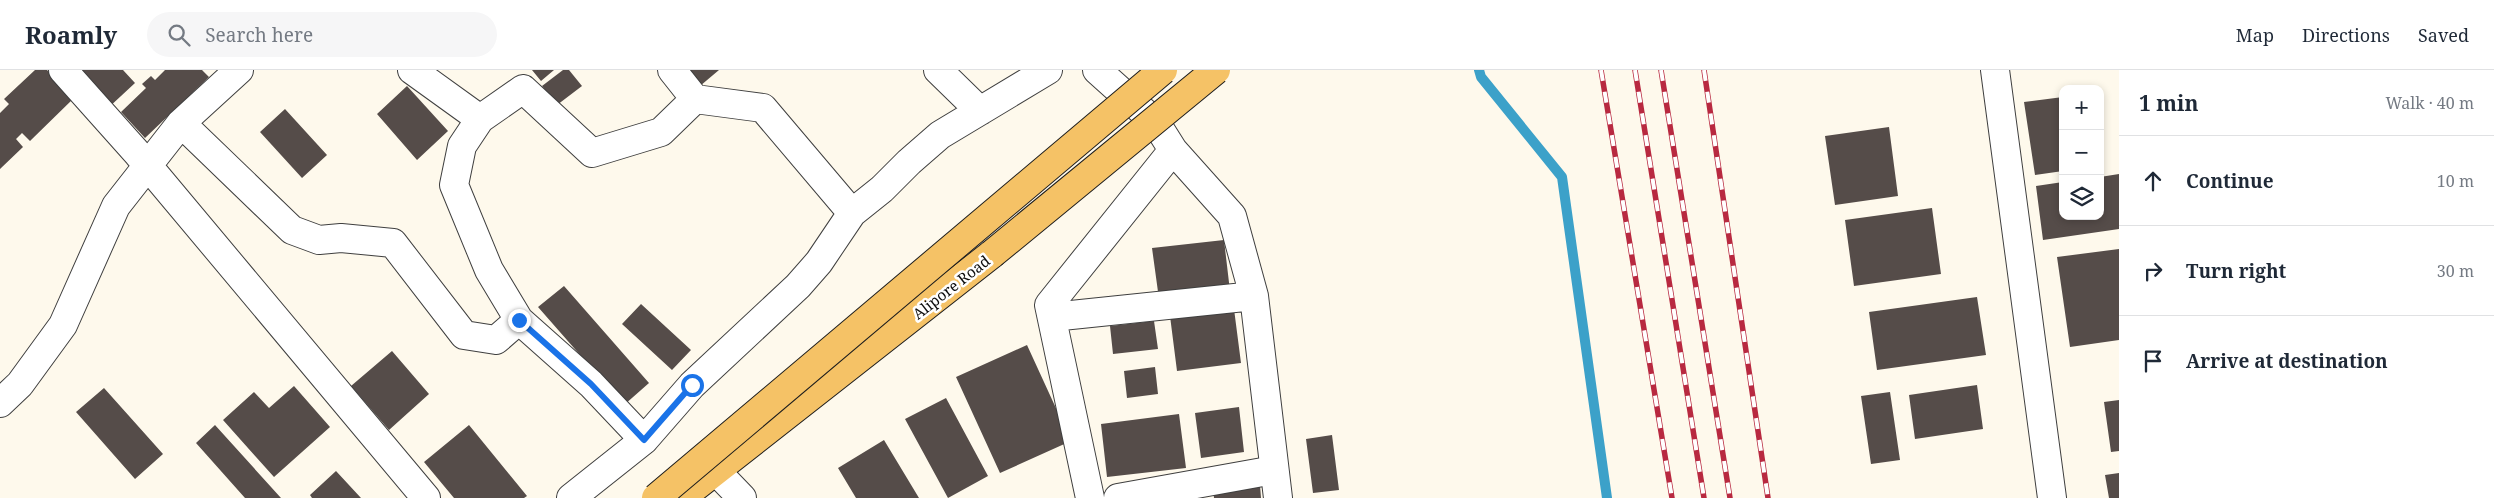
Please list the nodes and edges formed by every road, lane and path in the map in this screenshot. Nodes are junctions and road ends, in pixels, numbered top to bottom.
1 (62, 70) edge
2 (239, 70) edge
3 (412, 70) edge
4 (672, 70) edge
5 (938, 70) edge
6 (1048, 70) edge
7 (1097, 70) edge
8 (1163, 70) edge
9 (1216, 70) edge
10 (1997, 70) edge
11 (696, 99) junction
12 (980, 111) junction
13 (480, 119) junction
14 (181, 123) junction
15 (1173, 150) junction
16 (852, 213) junction
17 (1254, 296) junction
18 (1052, 316) junction
19 (519, 320) junction
20 (0, 403) edge
21 (644, 440) junction
22 (715, 470) junction
23 (1274, 470) junction
24 (426, 498) edge
25 (571, 498) edge
26 (656, 498) edge
27 (681, 498) edge
28 (742, 498) edge
29 (1090, 498) edge
30 (1118, 498) edge
31 (1278, 498) edge
32 (2052, 498) edge

1 - 24 street
2 - 14 street
3 - 13 street
4 - 11 street
5 - 12 street
6 - 12 street
7 - 15 street
8 - 26 main road, Alipore Road, bridge
9 - 22 main road, Alipore Road, bridge
10 - 32 street
11 - 13 street
11 - 16 street
12 - 16 street
13 - 19 street
14 - 19 street
14 - 20 street
15 - 17 street
15 - 18 street
16 - 21 street
17 - 18 street
17 - 23 street
18 - 29 street
19 - 21 street
21 - 25 street
22 - 27 main road, Alipore Road
22 - 28 street
23 - 30 street
23 - 31 street

